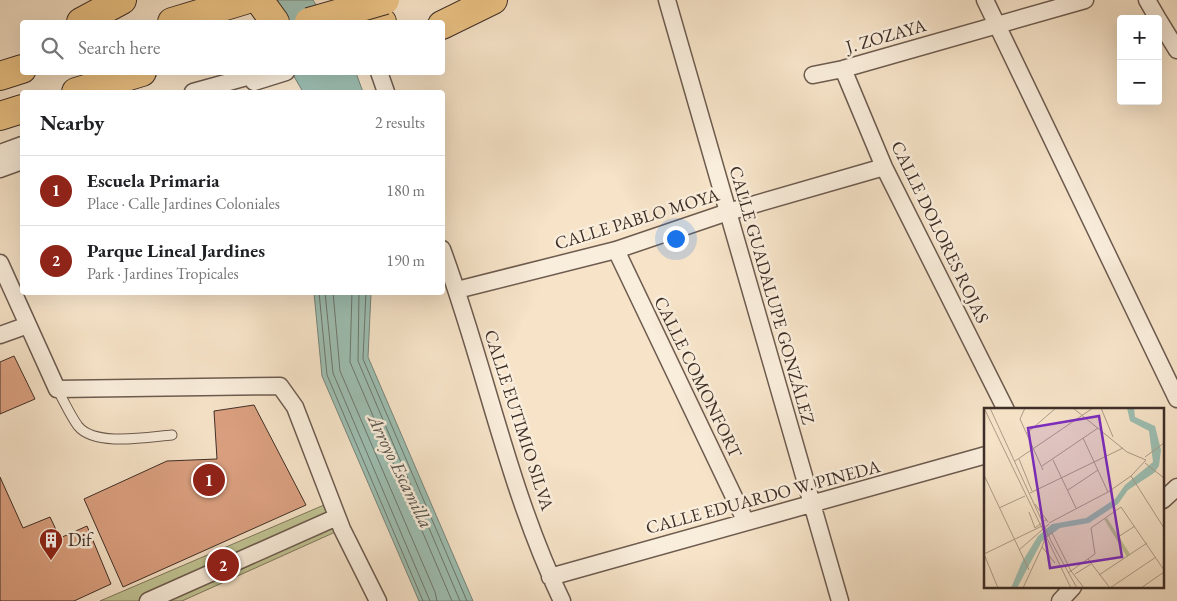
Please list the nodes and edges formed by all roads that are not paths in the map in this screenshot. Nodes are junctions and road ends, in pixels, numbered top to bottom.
1 (122, 0) edge
2 (245, 0) edge
3 (259, 0) edge
4 (335, 0) edge
5 (357, 0) edge
6 (370, 0) edge
7 (385, 0) edge
8 (493, 0) edge
9 (667, 0) edge
10 (985, 0) edge
11 (1085, 0) edge
12 (1147, 0) edge
13 (1156, 15) edge
14 (181, 19) edge
15 (85, 20) edge
16 (274, 20) edge
17 (316, 20) edge
18 (345, 20) edge
19 (365, 20) edge
20 (380, 20) edge
21 (445, 24) edge
22 (996, 24) junction
23 (1162, 26) edge
24 (1177, 50) edge
25 (843, 69) junction
26 (132, 75) edge
27 (254, 75) edge
28 (277, 75) edge
29 (379, 75) edge
30 (813, 75) dead end
31 (83, 90) edge
32 (200, 90) edge
33 (229, 90) edge
34 (385, 90) edge
35 (20, 110) edge
36 (0, 116) edge
37 (20, 119) edge
38 (0, 121) edge
39 (20, 146) edge
40 (0, 153) edge
41 (20, 162) edge
42 (884, 167) junction
43 (0, 169) edge
44 (728, 212) junction
45 (616, 250) junction
46 (445, 257) edge
47 (0, 262) edge
48 (457, 290) junction
49 (28, 325) junction
50 (0, 335) edge
51 (57, 389) junction
52 (1177, 399) edge
53 (1005, 408) edge
54 (172, 435) dead end
55 (984, 456) edge
56 (1177, 487) edge
57 (1164, 499) edge
58 (812, 505) junction
59 (337, 517) junction
60 (745, 520) junction
61 (550, 577) junction
62 (1072, 588) edge
63 (167, 597) edge
64 (148, 601) edge
65 (378, 601) edge
66 (562, 601) edge
67 (840, 601) edge
68 (1060, 601) edge

1 - 15 highway
2 - 14 highway
3 - 16 highway
4 - 18 street
5 - 19 street
6 - 20 highway
7 - 17 highway, bridge
8 - 21 highway
9 - 44 street, CALLE GUADALUPE GONZÁLEZ
10 - 22 street
11 - 22 street, J. ZOZAYA
12 - 13 street
22 - 25 street, J. ZOZAYA
22 - 52 street
23 - 24 street
25 - 30 street, J. ZOZAYA
25 - 42 street, CALLE DOLORES ROJAS
26 - 31 highway
27 - 32 street
28 - 33 street
29 - 34 street
35 - 36 highway
37 - 38 highway
39 - 40 street
41 - 43 street
42 - 44 street, CALLE PABLO MOYA
42 - 53 street, CALLE DOLORES ROJAS
44 - 45 street, CALLE PABLO MOYA
44 - 58 street, CALLE GUADALUPE GONZÁLEZ
45 - 48 street, CALLE PABLO MOYA
45 - 60 street, CALLE COMONFORT
46 - 48 street, CALLE EUTIMIO SILVA
47 - 49 street
48 - 61 street, CALLE EUTIMIO SILVA
49 - 50 street
49 - 51 street
51 - 54 lane
51 - 59 street
55 - 58 street, CALLE EDUARDO W. PINEDA
56 - 57 street
58 - 60 street, CALLE EDUARDO W. PINEDA
58 - 67 street, CALLE GUADALUPE GONZÁLEZ
59 - 63 street
59 - 65 street
60 - 61 street, CALLE EDUARDO W. PINEDA
61 - 66 street, CALLE EUTIMIO SILVA
62 - 68 street
63 - 64 street

